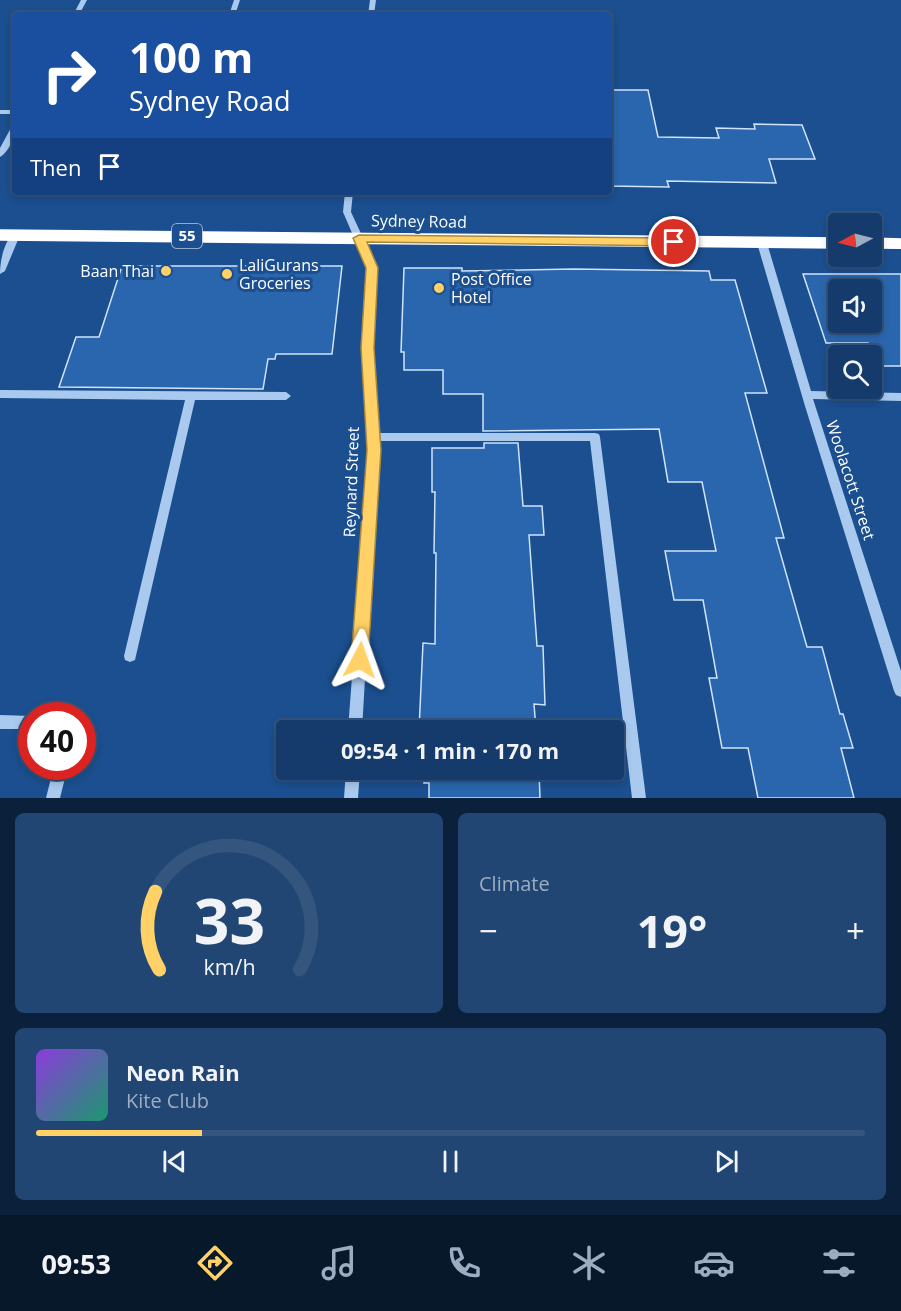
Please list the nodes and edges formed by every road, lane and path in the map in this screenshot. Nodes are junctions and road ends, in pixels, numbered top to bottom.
1 (12, 133) edge
2 (0, 155) edge
3 (349, 195) edge
4 (8, 235) edge
5 (359, 238) junction
6 (762, 243) junction
7 (828, 243) edge
8 (882, 243) edge
9 (901, 244) edge
10 (0, 271) edge
11 (0, 394) edge
12 (191, 396) junction
13 (286, 396) dead end
14 (808, 396) junction
15 (901, 397) edge
16 (374, 437) junction
17 (130, 656) dead end
18 (901, 692) edge
19 (356, 720) edge
20 (0, 722) edge
21 (18, 722) edge
22 (58, 780) edge
23 (352, 780) edge
24 (53, 798) edge
25 (351, 798) edge
26 (639, 798) edge

1 - 2 street
3 - 5 street, Reynard Street
4 - 5 highway, Sydney Road / 55
4 - 10 street
5 - 6 highway, Sydney Road / 55
5 - 16 street, Reynard Street
6 - 7 highway, Sydney Road / 55
6 - 14 street, Woolacott Street
8 - 9 highway
11 - 12 street
12 - 13 street
12 - 17 street
14 - 15 street
14 - 18 street, Woolacott Street
16 - 19 street, Reynard Street
16 - 26 street
20 - 21 street
22 - 24 street
23 - 25 street

